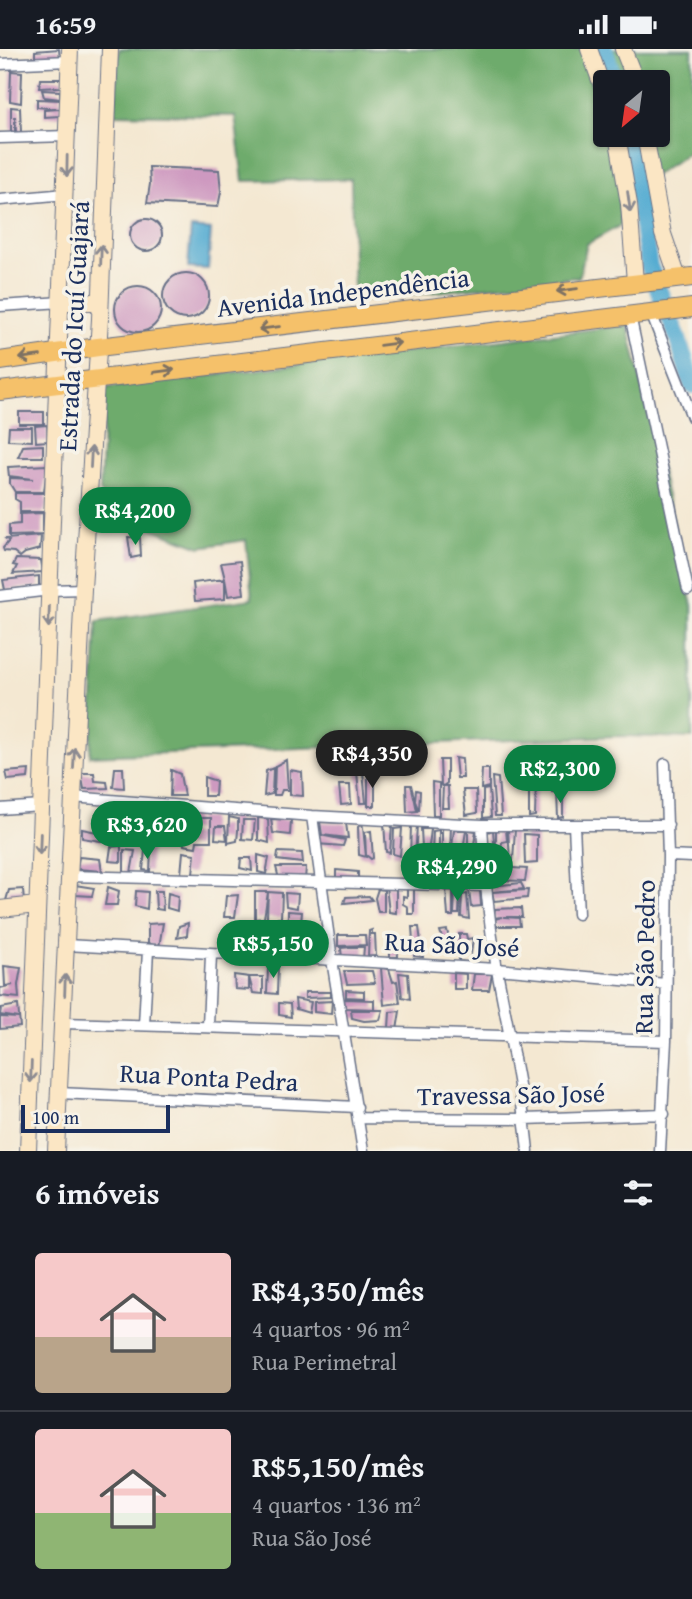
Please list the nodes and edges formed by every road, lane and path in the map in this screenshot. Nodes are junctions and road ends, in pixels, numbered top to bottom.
1 (110, 49) edge
2 (589, 49) edge
3 (624, 49) edge
4 (70, 55) edge
5 (0, 64) edge
6 (596, 70) edge
7 (632, 70) edge
8 (68, 136) junction
9 (0, 138) edge
10 (619, 147) edge
11 (647, 147) edge
12 (66, 194) junction
13 (0, 200) edge
14 (681, 278) edge
15 (635, 282) junction
16 (62, 302) junction
17 (100, 302) junction
18 (0, 306) edge
19 (689, 308) edge
20 (654, 312) junction
21 (630, 315) junction
22 (315, 322) junction
23 (98, 347) junction
24 (60, 353) junction
25 (304, 355) junction
26 (0, 361) edge
27 (96, 379) junction
28 (58, 384) junction
29 (0, 391) edge
30 (692, 417) edge
31 (83, 589) junction
32 (50, 590) junction
33 (688, 590) dead end
34 (0, 596) edge
35 (665, 764) dead end
36 (72, 797) junction
37 (41, 806) junction
38 (0, 810) edge
39 (312, 816) junction
40 (482, 825) junction
41 (574, 825) junction
42 (668, 825) junction
43 (668, 856) junction
44 (692, 856) edge
45 (68, 876) junction
46 (320, 881) junction
47 (485, 886) junction
48 (37, 905) junction
49 (0, 909) edge
50 (578, 914) dead end
51 (66, 945) junction
52 (148, 950) junction
53 (211, 955) junction
54 (332, 960) junction
55 (497, 969) junction
56 (666, 984) junction
57 (63, 1023) junction
58 (144, 1025) junction
59 (208, 1026) junction
60 (343, 1031) junction
61 (510, 1036) junction
62 (666, 1041) junction
63 (59, 1093) junction
64 (358, 1112) junction
65 (664, 1114) junction
66 (525, 1119) junction
67 (28, 1151) edge
68 (57, 1151) edge
69 (363, 1151) edge
70 (528, 1151) edge
71 (660, 1151) edge

17 -> 1 main road, Estrada do Icuí Guajará
2 - 6 main road
3 - 7 main road
4 - 5 street
4 - 8 main road, Estrada do Icuí Guajará
8 - 9 street
8 -> 12 main road, Estrada do Icuí Guajará
10 -> 15 main road
11 - 14 main road
12 - 13 street
12 - 16 main road, Estrada do Icuí Guajará
14 - 15 main road, Avenida Independência
15 -> 22 main road, Avenida Independência
16 - 17 main road
16 - 18 street
16 - 24 main road, Estrada do Icuí Guajará
17 - 23 main road, Estrada do Icuí Guajará
19 - 20 main road
20 - 21 main road
20 - 30 street
25 -> 21 main road
21 - 33 street
22 -> 23 main road, Avenida Independência
22 - 25 main road
23 - 24 main road, Avenida Independência
23 - 27 main road, Estrada do Icuí Guajará
24 -> 26 main road, Avenida Independência
24 - 28 main road, Estrada do Icuí Guajará
27 -> 25 main road
27 - 28 main road
31 -> 27 main road, Estrada do Icuí Guajará
28 - 29 main road
28 - 32 main road, Estrada do Icuí Guajará
31 - 32 street
36 -> 31 main road, Estrada do Icuí Guajará
32 - 34 street
32 -> 37 main road, Estrada do Icuí Guajará
35 - 42 street, Rua São Pedro
36 - 39 street
36 - 45 main road, Estrada do Icuí Guajará
37 - 38 street
37 -> 48 main road, Estrada do Icuí Guajará
39 - 40 street
39 - 46 street
40 - 41 street
40 - 47 street
41 - 42 street
41 - 50 street
42 - 43 street, Rua São Pedro
43 - 44 street
43 - 56 street, Rua São Pedro
45 - 46 street
45 - 51 main road, Estrada do Icuí Guajará
46 - 47 street
46 - 54 street
47 - 55 street
48 - 49 main road
48 -> 67 main road, Estrada do Icuí Guajará
51 - 52 street, Rua São José
57 -> 51 main road, Estrada do Icuí Guajará
52 - 53 street, Rua São José
52 - 58 street
53 - 54 street, Rua São José
53 - 59 street
54 - 55 street, Rua São José
54 - 60 street
55 - 56 street, Rua São José
55 - 61 street
56 - 62 street, Rua São Pedro
57 - 58 street
57 - 63 main road, Estrada do Icuí Guajará
58 - 59 street
59 - 60 street
60 - 61 street
60 - 64 street
61 - 62 street
61 - 66 street
62 - 65 street, Rua São Pedro
63 - 64 street, Rua Ponta Pedra
63 - 68 main road, Estrada do Icuí Guajará
64 - 66 street, Travessa São José
64 - 69 street
65 - 66 street, Travessa São José
65 - 71 street, Rua São Pedro
66 - 70 street

